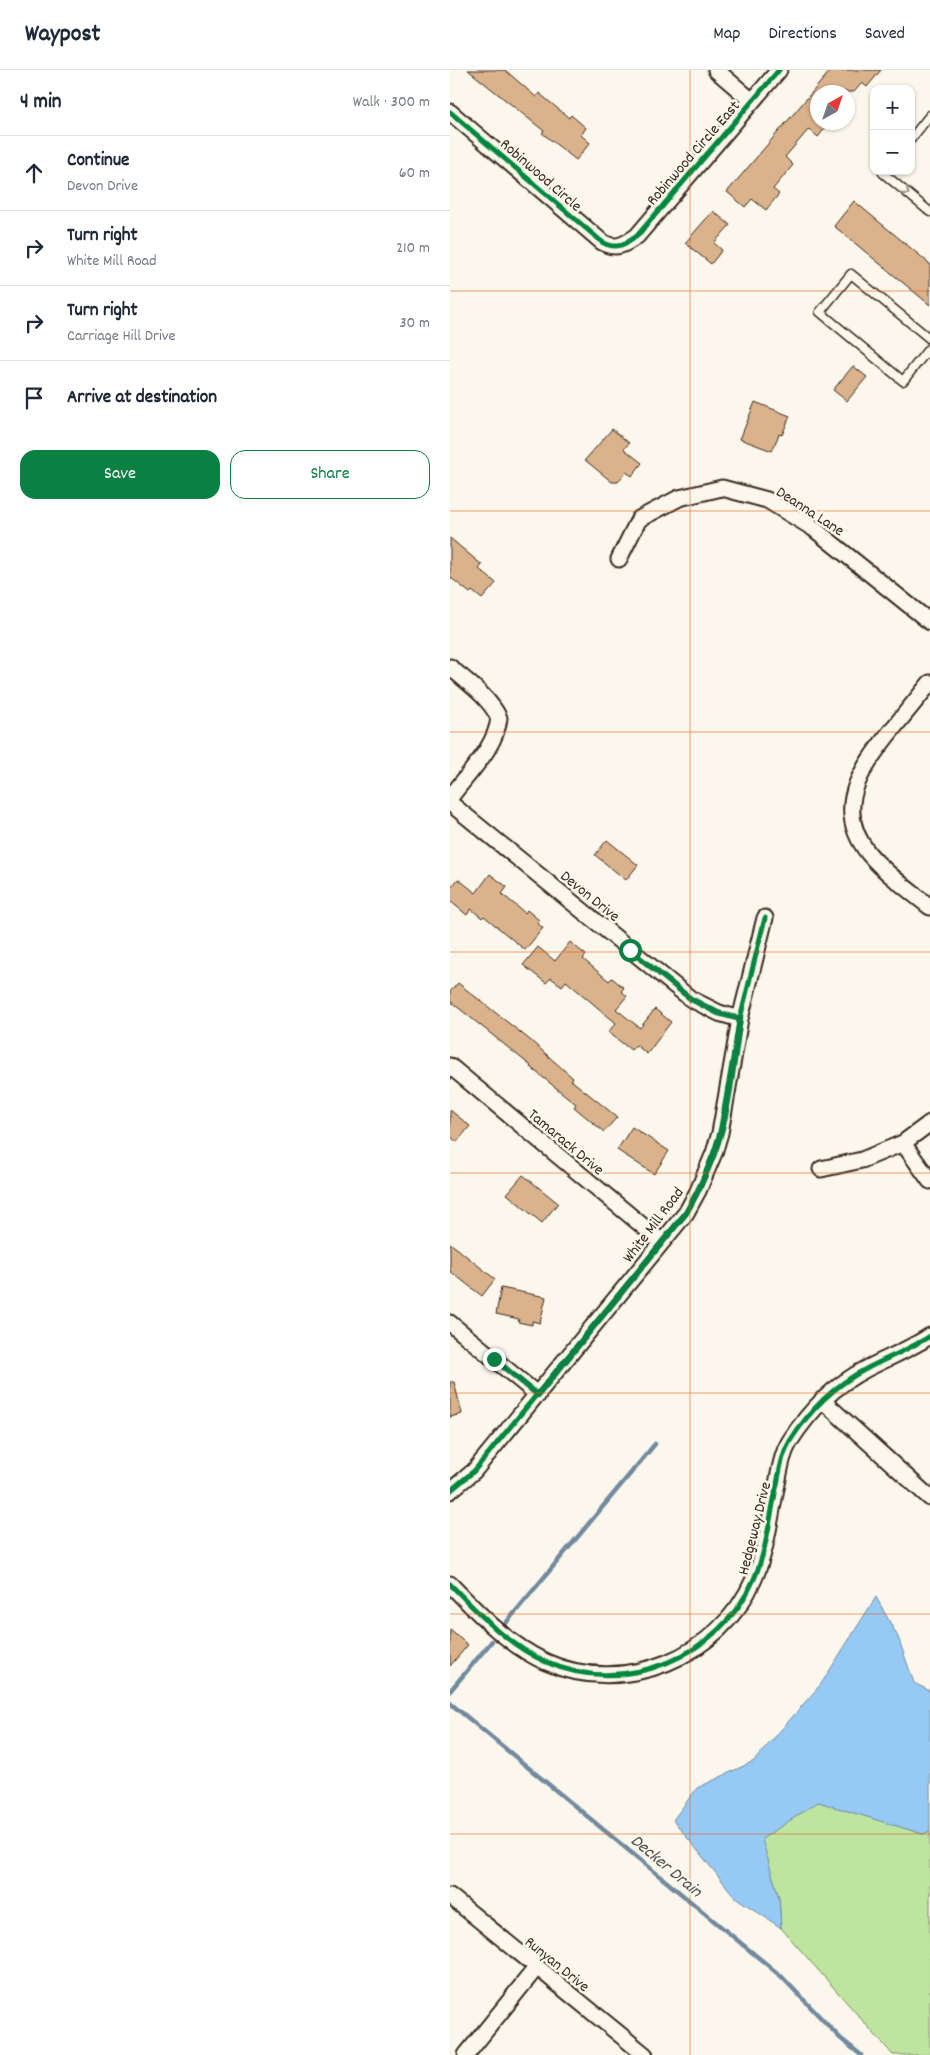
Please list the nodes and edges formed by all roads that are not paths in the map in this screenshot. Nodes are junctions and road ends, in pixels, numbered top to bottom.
1 (716, 70) edge
2 (779, 70) edge
3 (752, 101) junction
4 (450, 112) edge
5 (930, 115) edge
6 (915, 134) edge
7 (886, 175) edge
8 (930, 212) edge
9 (621, 246) joint
10 (930, 339) edge
11 (930, 347) edge
12 (619, 559) dead end
13 (930, 622) edge
14 (450, 667) edge
15 (930, 683) edge
16 (450, 798) edge
17 (450, 803) edge
18 (930, 907) edge
19 (766, 918) dead end
20 (740, 1019) junction
21 (450, 1066) edge
22 (930, 1124) edge
23 (903, 1143) junction
24 (822, 1169) dead end
25 (930, 1182) edge
26 (662, 1242) junction
27 (450, 1323) edge
28 (930, 1336) edge
29 (538, 1395) junction
30 (822, 1400) junction
31 (450, 1491) edge
32 (930, 1498) edge
33 (450, 1584) edge
34 (450, 1896) edge
35 (536, 1968) junction
36 (466, 2055) edge
37 (646, 2055) edge

1 - 3 street
2 - 3 street, Robinwood Circle East
3 - 9 street, Robinwood Circle East
4 - 9 street, Robinwood Circle
5 - 6 lane
7 -> 8 lane
10 - 11 lane
12 - 13 street, Deanna Lane
14 - 16 street
15 - 18 street
17 - 20 street, Devon Drive
19 - 20 street, White Mill Road
20 - 26 street, White Mill Road
21 - 26 street, Tamarack Drive
22 - 23 street
23 - 24 street
23 - 25 street
26 - 29 street, White Mill Road
27 - 29 street
28 - 30 street, Hedgeway Drive
29 - 31 street, White Mill Road
30 - 32 street
30 - 33 street, Hedgeway Drive
34 - 35 street, Runyan Drive
35 - 36 street
35 - 37 street, Runyan Drive

